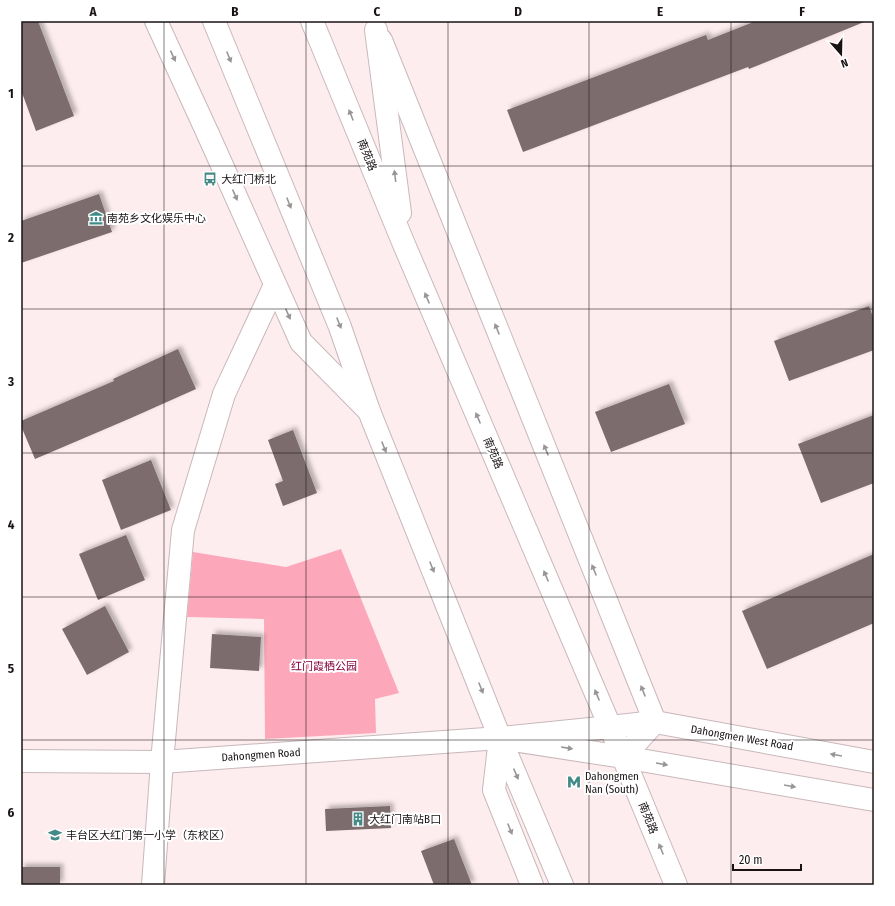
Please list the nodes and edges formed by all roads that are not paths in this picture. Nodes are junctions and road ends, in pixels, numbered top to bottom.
1 (156, 21) edge
2 (214, 21) edge
3 (312, 21) edge
4 (375, 25) edge
5 (403, 242) junction
6 (275, 285) junction
7 (369, 411) junction
8 (655, 722) junction
9 (610, 727) junction
10 (500, 738) junction
11 (623, 757) junction
12 (21, 761) edge
13 (162, 762) junction
14 (874, 762) edge
15 (874, 800) edge
16 (153, 885) edge
17 (532, 885) edge
18 (562, 885) edge
19 (676, 885) edge

1 -> 6 main road
2 -> 7 main road
5 -> 3 main road, 南苑路
5 -> 4 main road
8 -> 4 main road
9 -> 5 main road, 南苑路
6 -> 7 main road
6 - 13 main road
7 -> 10 main road
8 - 9 main road, Dahongmen West Road
8 - 11 main road
14 -> 8 main road, Dahongmen West Road
9 - 10 main road, Dahongmen West Road
9 - 11 main road, 南苑路
10 -> 11 main road
10 - 13 main road, Dahongmen Road
10 -> 17 main road
10 -> 18 main road
11 -> 15 main road
19 -> 11 main road, 南苑路
12 - 13 main road, Dahongmen Road
13 - 16 main road

